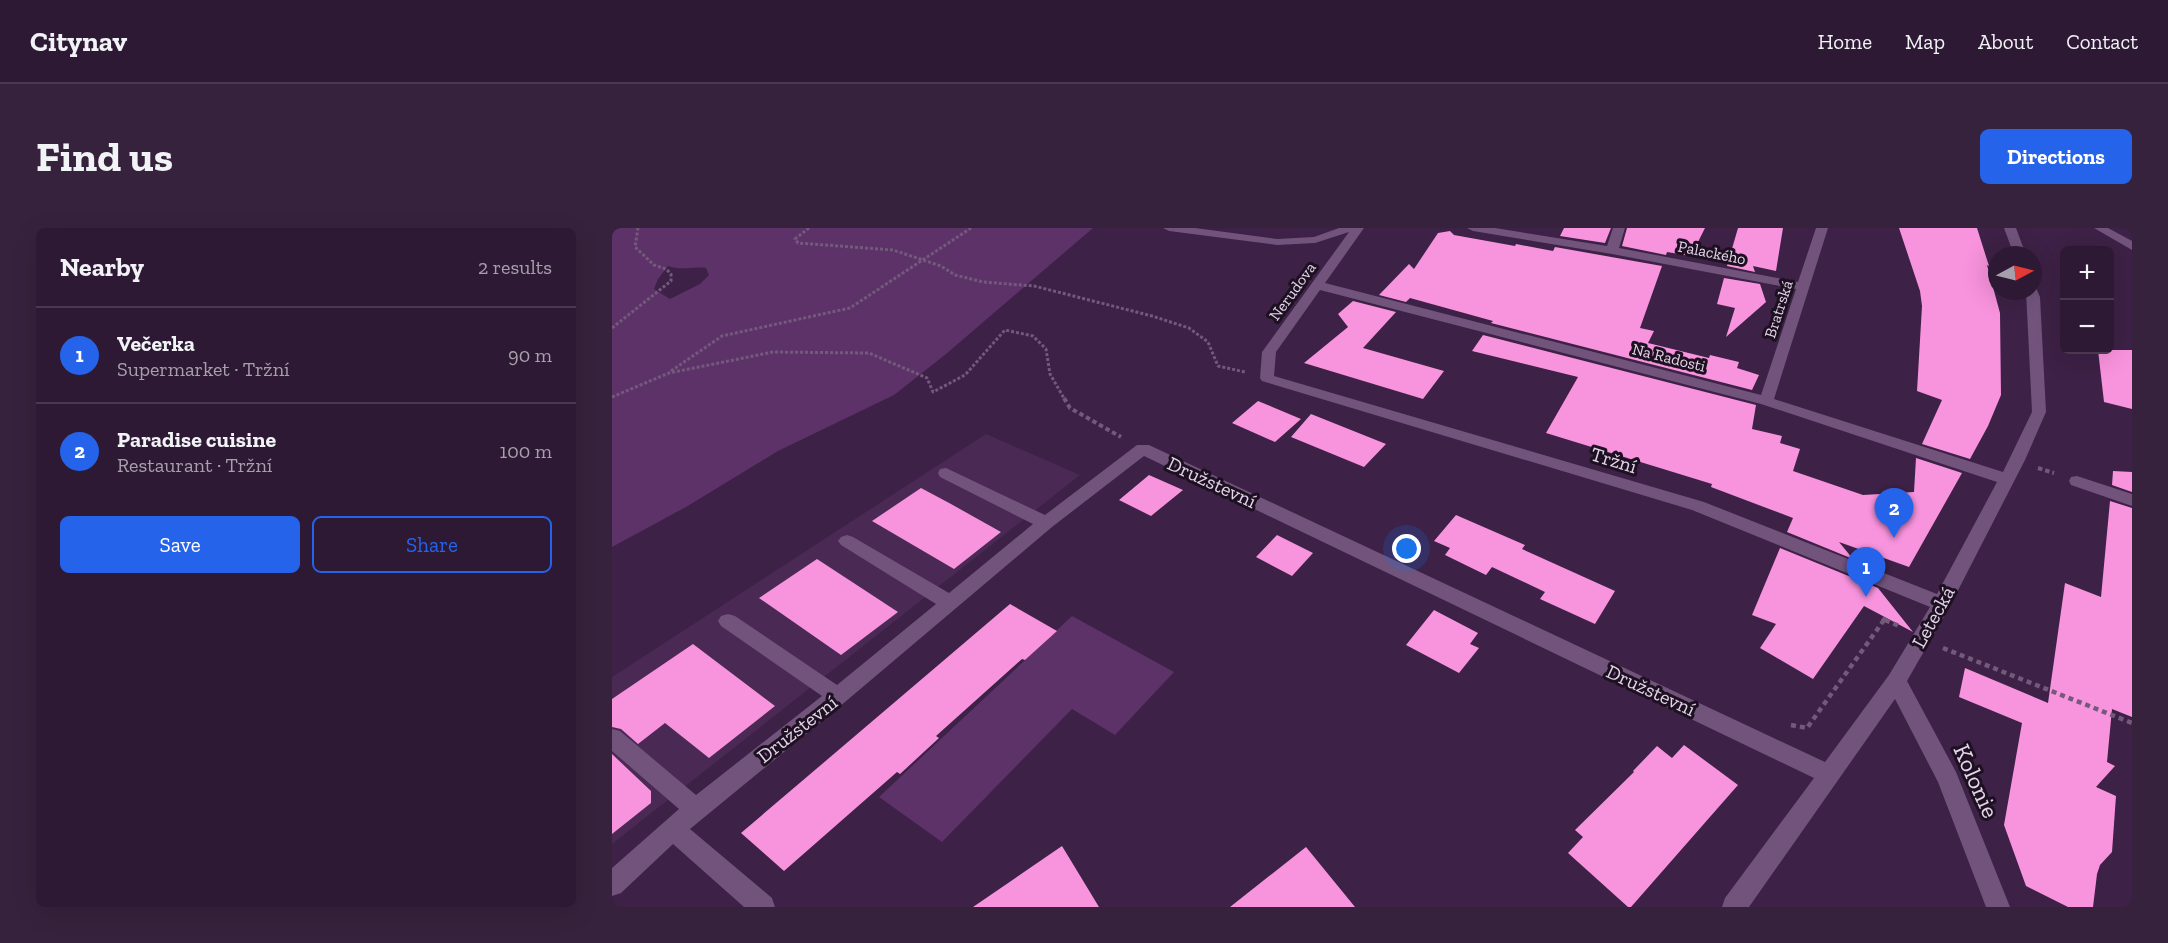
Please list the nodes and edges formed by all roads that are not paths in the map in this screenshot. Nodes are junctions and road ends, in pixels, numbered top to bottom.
1 (1169, 228) edge
2 (1350, 228) edge
3 (1358, 228) edge
4 (1473, 228) edge
5 (1619, 228) edge
6 (1822, 228) edge
7 (2010, 228) edge
8 (2100, 228) edge
9 (2017, 246) edge
10 (2132, 246) edge
11 (1612, 250) junction
12 (1317, 285) junction
13 (1802, 286) junction
14 (2034, 300) edge
15 (1267, 378) joint
16 (1766, 400) junction
17 (946, 473) dead end
18 (2007, 479) junction
19 (2077, 481) dead end
20 (2132, 500) edge
21 (1046, 523) junction
22 (847, 542) dead end
23 (950, 603) junction
24 (1942, 604) junction
25 (728, 621) dead end
26 (1896, 681) junction
27 (838, 696) junction
28 (612, 738) edge
29 (1828, 774) junction
30 (696, 809) junction
31 (673, 829) junction
32 (612, 884) edge
33 (763, 907) edge
34 (1734, 907) edge
35 (1998, 907) edge

1 - 2 street
3 - 12 street, Nerudova
4 - 11 street, Palackého
5 - 11 street
6 - 13 street, Bratrská
7 - 9 street
8 - 10 street
11 - 13 street, Palackého
12 - 15 street, Nerudova
12 - 16 street, Na Radosti
13 - 16 street, Bratrská
14 - 18 street, Letecká
15 - 24 street, Tržní
16 - 18 street, Na Radosti
17 - 21 street
18 - 24 street, Letecká
19 - 20 street
21 - 23 street, Družstevní
21 - 29 street, Družstevní
22 - 23 street
23 - 27 street, Družstevní
24 - 26 street, Letecká
25 - 27 street
26 - 29 street, Letecká
26 - 35 street, Kolonie
27 - 30 street, Družstevní
28 - 30 street
29 - 34 street, Letecká
30 - 31 street, Družstevní
31 - 32 street, Družstevní
31 - 33 street

